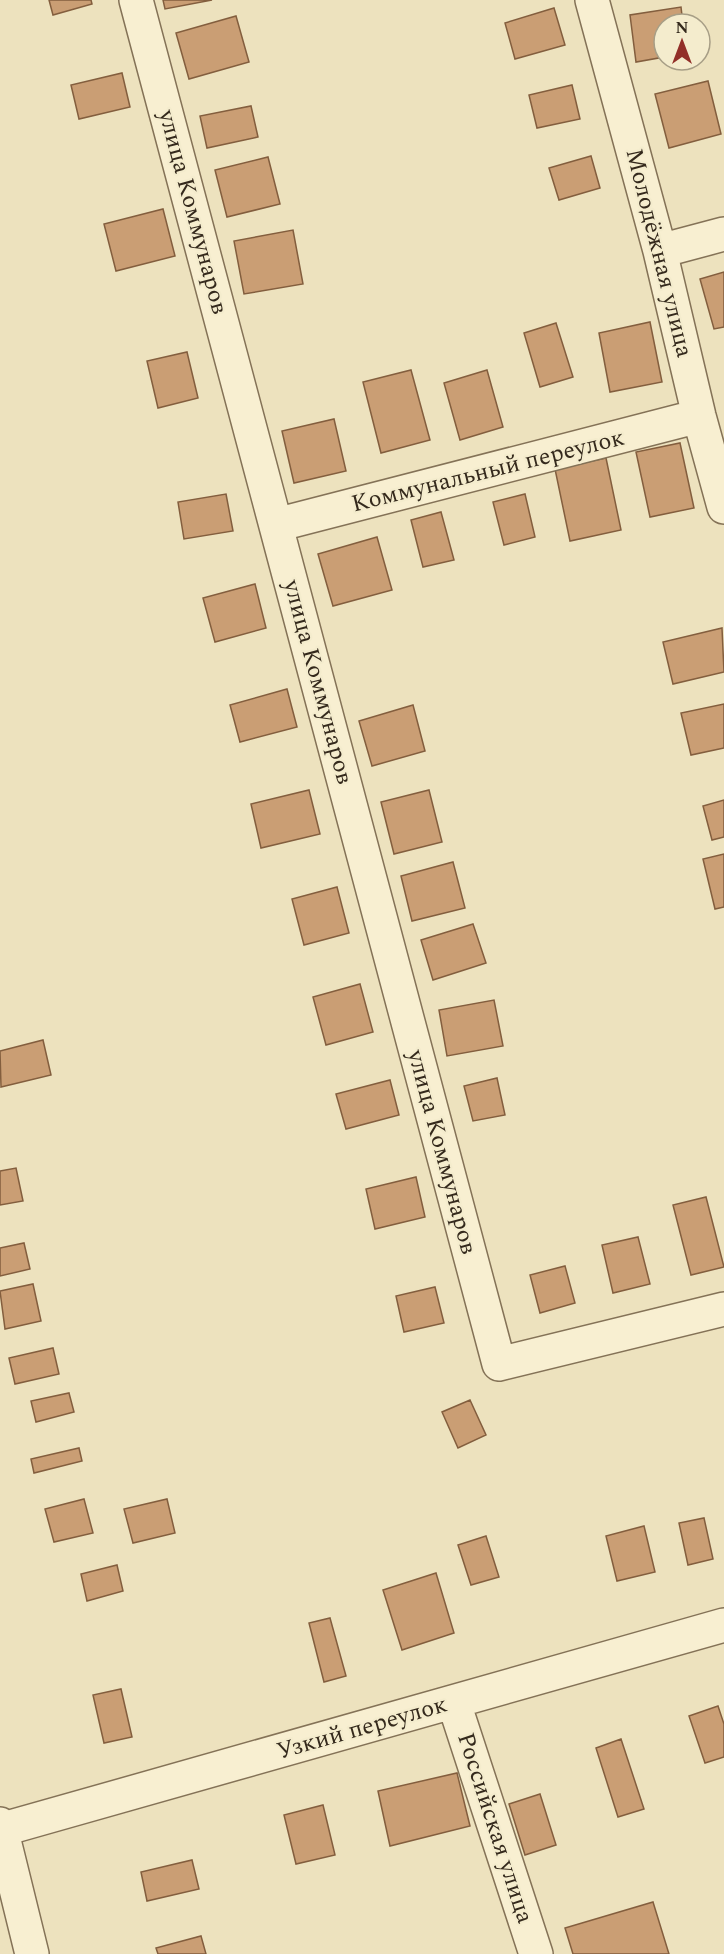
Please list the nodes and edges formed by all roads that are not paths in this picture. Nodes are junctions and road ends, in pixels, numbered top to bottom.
1 (136, 0) edge
2 (592, 0) edge
3 (724, 234) edge
4 (660, 251) junction
5 (699, 416) junction
6 (724, 507) edge
7 (276, 525) junction
8 (724, 1309) edge
9 (724, 1625) edge
10 (454, 1703) junction
11 (0, 1828) edge
12 (32, 1954) edge
13 (536, 1954) edge

1 - 7 street, улица Коммунаров
2 - 4 street, Молодёжная улица
3 - 4 street
4 - 5 street, Молодёжная улица
5 - 6 street, Молодёжная улица
5 - 7 street, Коммунальный переулок
7 - 8 street, улица Коммунаров
9 - 10 street, Узкий переулок
10 - 11 street, Узкий переулок
10 - 13 street, Российская улица
11 - 12 street

